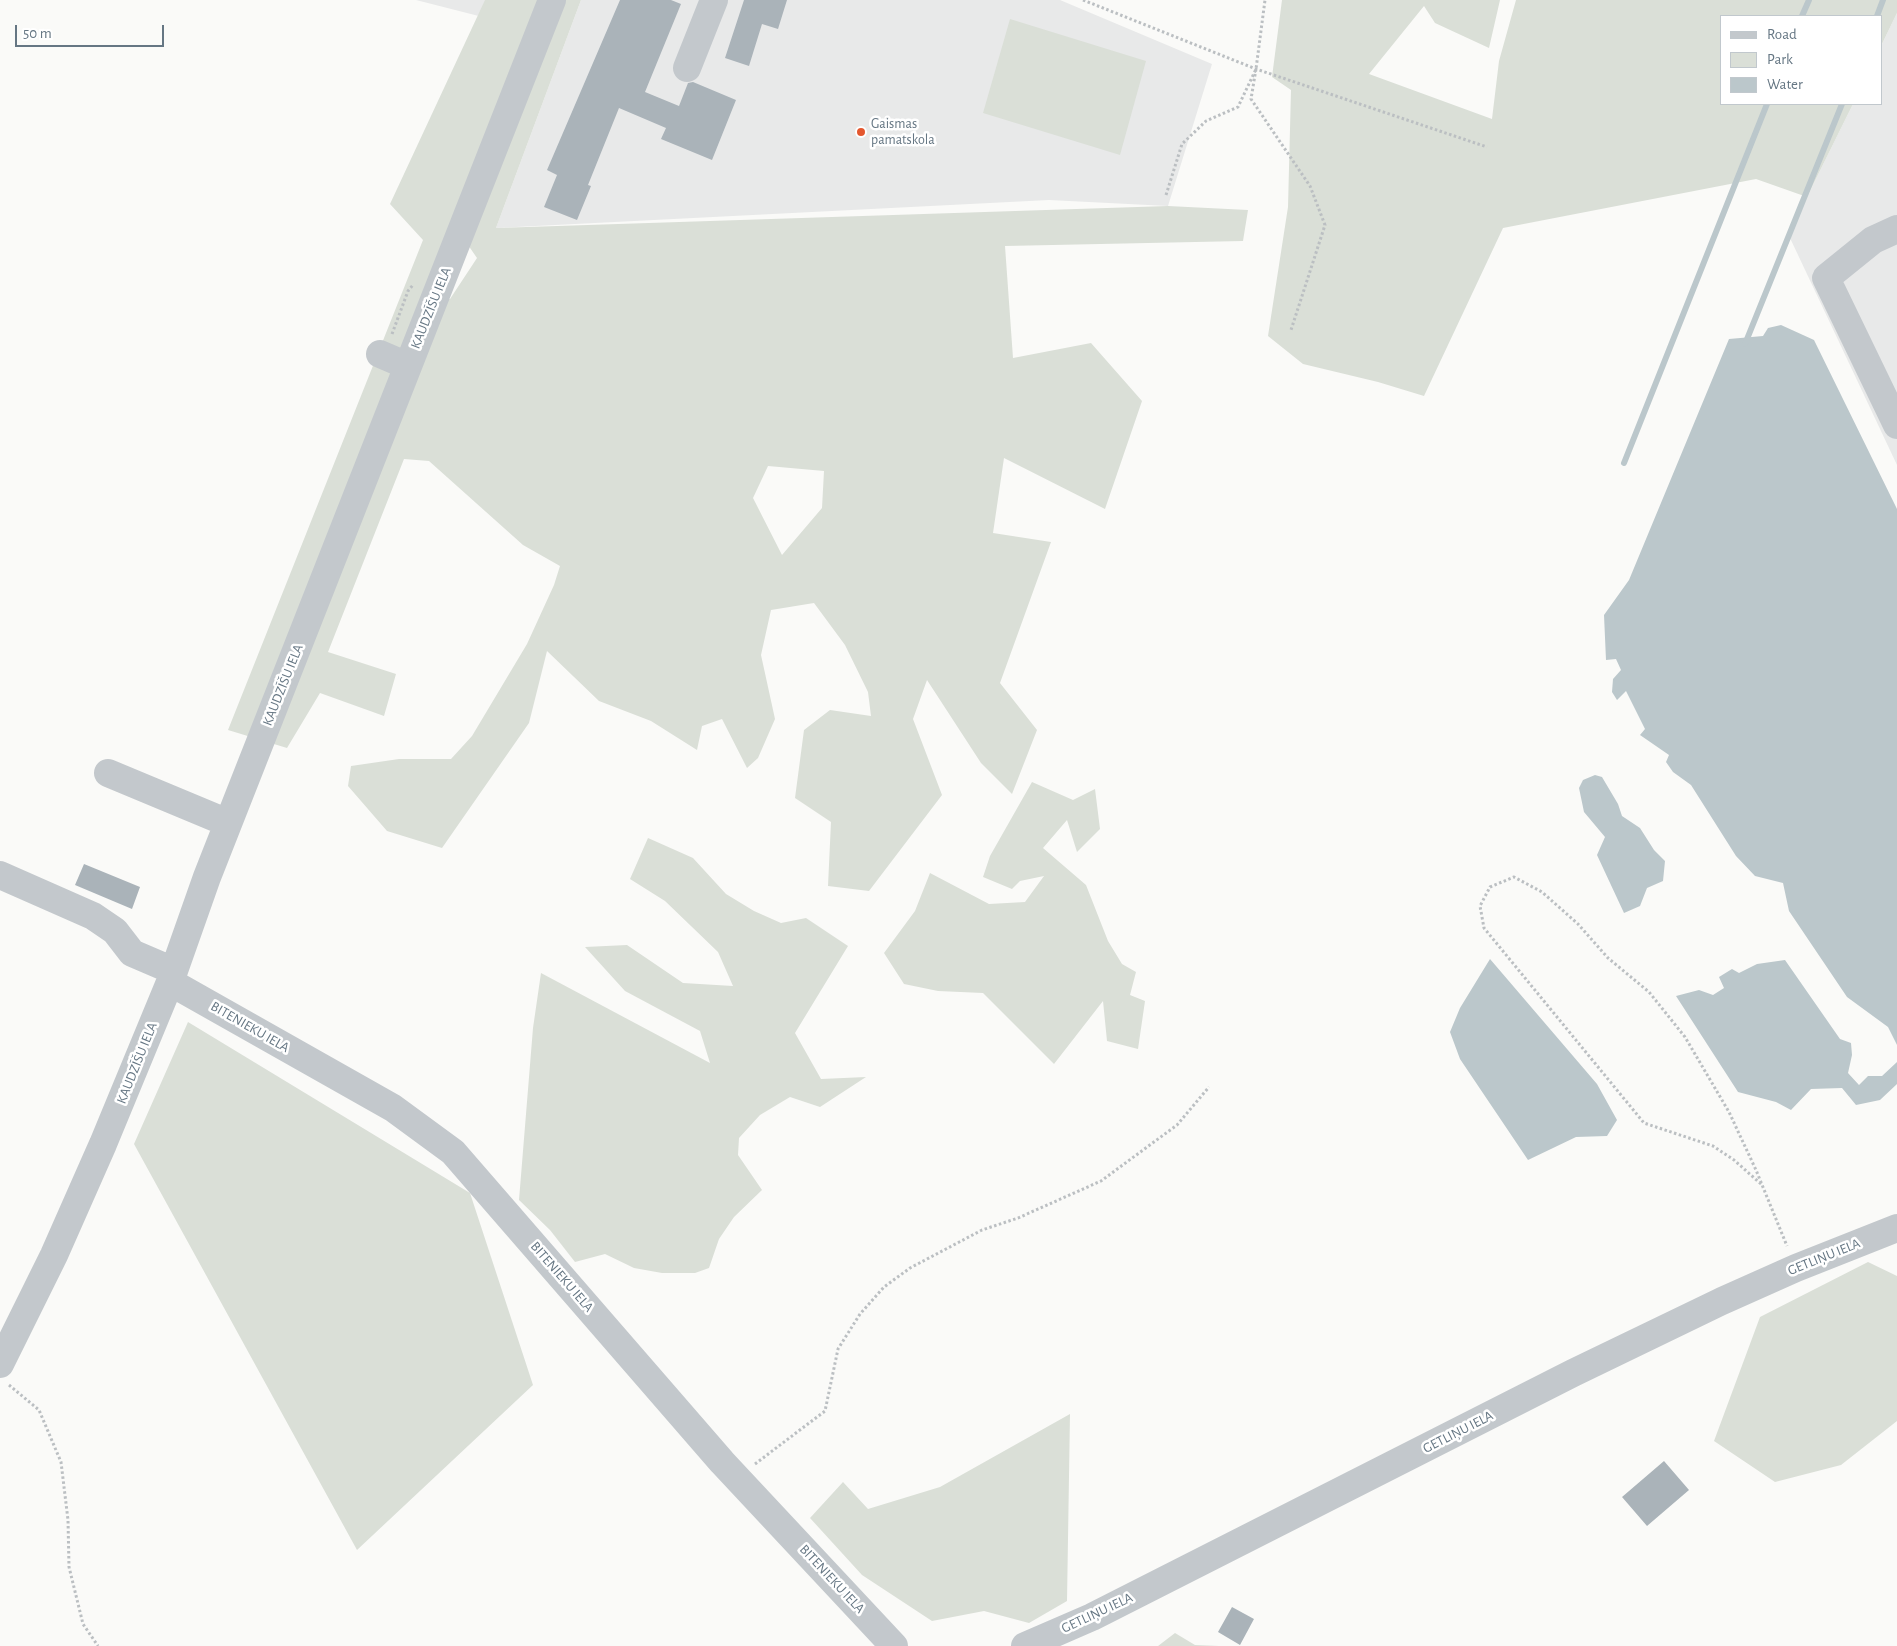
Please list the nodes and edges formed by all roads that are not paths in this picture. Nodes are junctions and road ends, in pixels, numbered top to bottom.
1 (552, 0) edge
2 (714, 0) edge
3 (686, 68) dead end
4 (1897, 228) edge
5 (380, 354) dead end
6 (408, 366) junction
7 (1897, 425) edge
8 (108, 773) dead end
9 (228, 823) junction
10 (0, 875) edge
11 (172, 976) junction
12 (1897, 1228) edge
13 (4, 1374) edge
14 (894, 1646) edge
15 (1025, 1646) edge

1 - 6 street, KAUDZĪŠU IELA
2 - 3 street
4 - 7 street
5 - 6 street
6 - 9 street, KAUDZĪŠU IELA
8 - 9 street
9 - 11 street, KAUDZĪŠU IELA
10 - 11 street, BITENIEKU IELA
11 - 13 street, KAUDZĪŠU IELA
11 - 14 street, BITENIEKU IELA
12 - 15 street, GETLIŅU IELA

